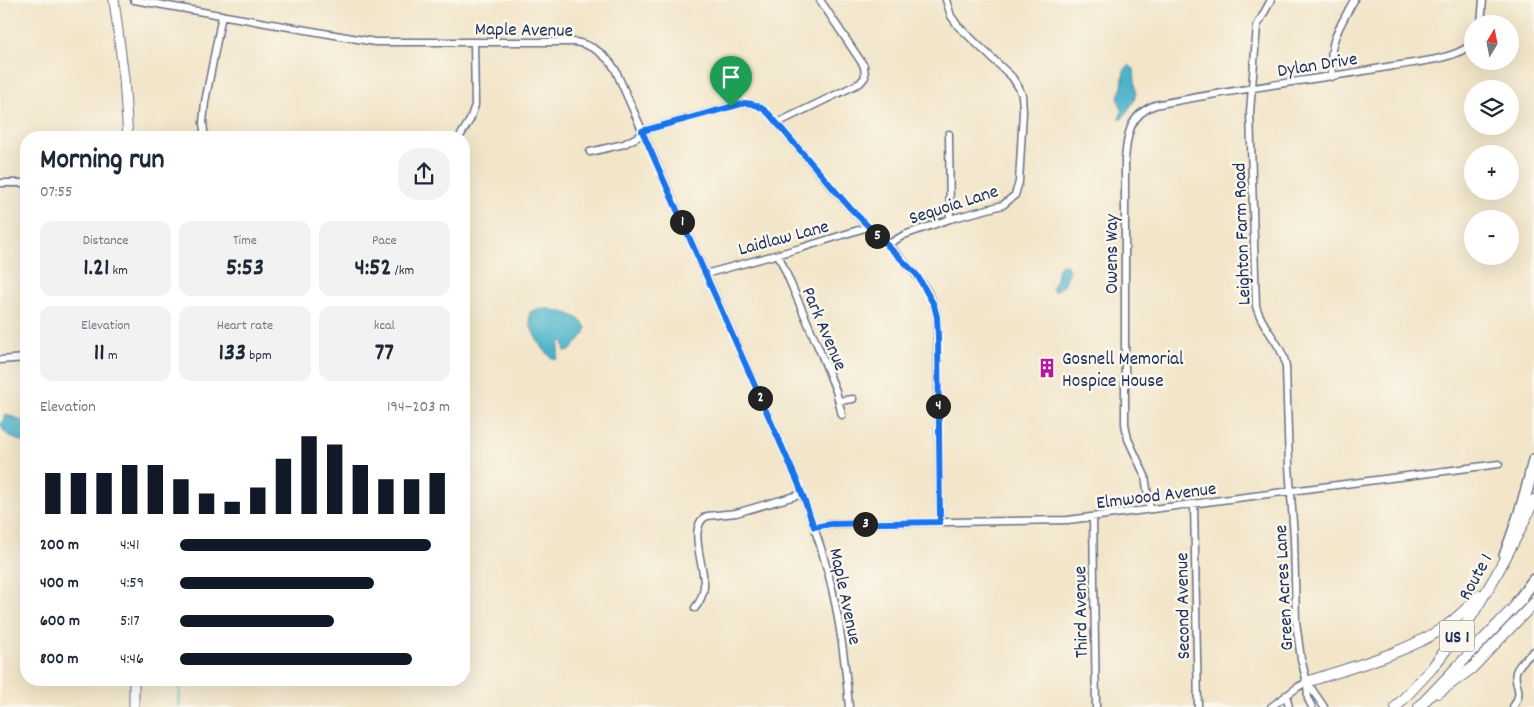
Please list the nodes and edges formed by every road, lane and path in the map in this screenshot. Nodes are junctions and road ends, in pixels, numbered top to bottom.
1 (114, 0) edge
2 (134, 0) edge
3 (820, 0) edge
4 (946, 0) edge
5 (1271, 0) edge
6 (1354, 0) edge
7 (1483, 0) edge
8 (222, 15) junction
9 (1482, 15) edge
10 (474, 42) junction
11 (1464, 50) edge
12 (1332, 77) junction
13 (1252, 88) junction
14 (777, 123) junction
15 (128, 131) edge
16 (204, 131) edge
17 (463, 131) edge
18 (643, 132) junction
19 (949, 134) dead end
20 (590, 152) dead end
21 (20, 183) edge
22 (0, 184) edge
23 (950, 219) junction
24 (868, 227) junction
25 (887, 245) junction
26 (778, 254) junction
27 (705, 274) junction
28 (20, 358) edge
29 (0, 360) edge
30 (853, 399) dead end
31 (839, 400) junction
32 (842, 414) dead end
33 (1534, 460) edge
34 (1499, 464) dead end
35 (1292, 492) junction
36 (802, 494) junction
37 (1534, 500) edge
38 (1194, 504) junction
39 (1150, 509) junction
40 (1093, 517) junction
41 (940, 522) junction
42 (814, 527) junction
43 (1505, 556) junction
44 (1495, 577) junction
45 (1534, 580) edge
46 (1534, 587) edge
47 (1517, 603) junction
48 (1534, 603) edge
49 (695, 608) dead end
50 (1534, 651) edge
51 (1307, 682) junction
52 (134, 686) edge
53 (1286, 695) junction
54 (1422, 704) edge
55 (134, 707) edge
56 (849, 707) edge
57 (1096, 707) edge
58 (1198, 707) edge
59 (1271, 707) edge
60 (1289, 707) edge
61 (1312, 707) edge
62 (1324, 707) edge
63 (1396, 707) edge
64 (1513, 707) edge

1 - 15 main road
2 - 8 street, Maple Avenue
3 - 14 street
4 - 23 street, Sequoia Lane
5 - 13 street, Dylan Drive
6 - 12 street
7 - 9 street
8 - 10 street, Maple Avenue
8 - 16 street
10 - 17 street
10 - 18 street, Maple Avenue
11 - 12 street, Dylan Drive
12 - 13 street, Dylan Drive
13 - 35 street, Leighton Farm Road
13 - 39 street, Owens Way
14 - 18 street
14 - 24 street
18 - 20 street
18 - 27 street, Maple Avenue
19 - 23 street
21 - 22 street
23 - 25 street, Sequoia Lane
24 - 25 street
24 - 26 street, Laidlaw Lane
25 - 41 street
26 - 27 street, Laidlaw Lane
26 - 31 street, Park Avenue
27 - 36 street, Maple Avenue
28 - 29 street
30 - 31 street
31 - 32 street, Park Avenue
33 - 43 highway
34 - 35 street, Elmwood Avenue
35 - 38 street, Elmwood Avenue
35 - 51 street, Green Acres Lane
36 - 42 street, Maple Avenue
36 - 49 street
37 - 43 main road, Route 1 / US 1
38 - 39 street, Elmwood Avenue
38 - 58 street, Second Avenue
39 - 40 street, Elmwood Avenue
40 - 41 street, Elmwood Avenue
40 - 57 street, Third Avenue
41 - 42 street, Elmwood Avenue
42 - 56 street, Maple Avenue
43 - 44 main road, Route 1 / US 1
44 - 51 main road
44 - 63 main road, Route 1 / US 1
45 - 47 highway
46 - 47 main road, US 1
47 - 54 main road, US 1
48 - 54 main road
50 - 64 street
51 - 53 street
51 - 61 street, Green Acres Lane
51 - 62 street, Green Acres Lane
52 - 55 main road
53 - 59 street
53 - 60 street

